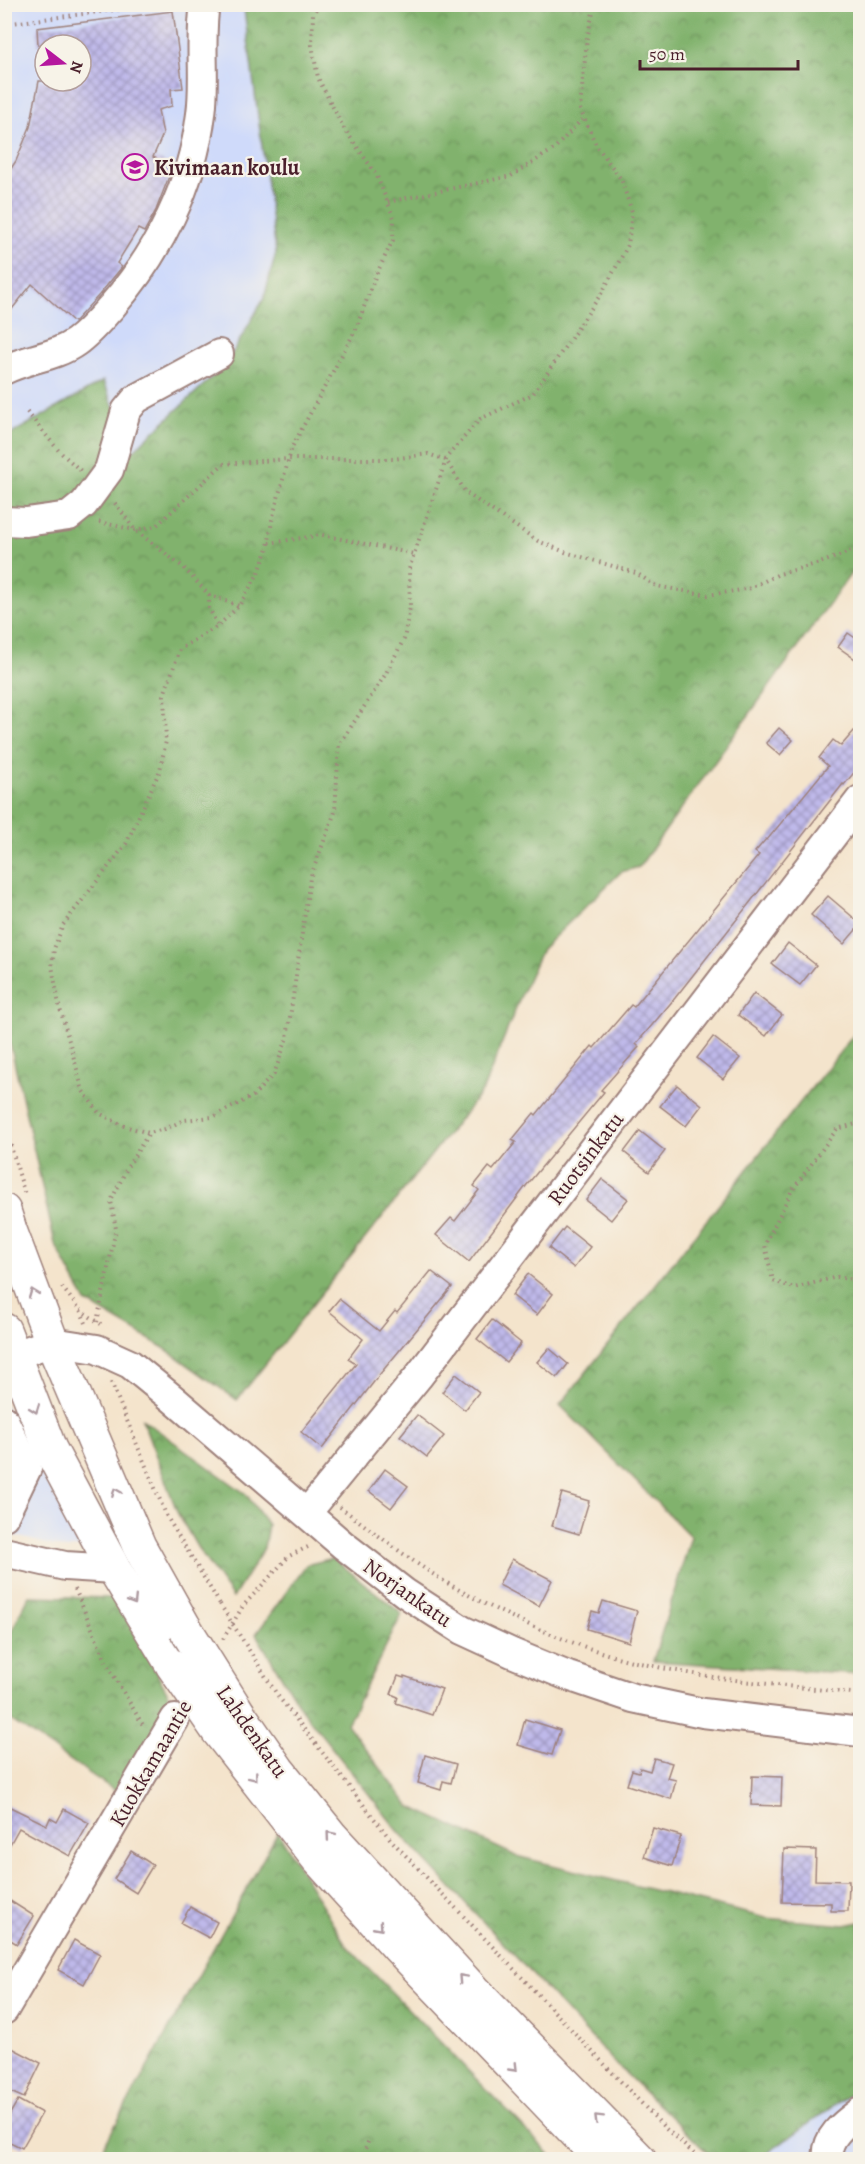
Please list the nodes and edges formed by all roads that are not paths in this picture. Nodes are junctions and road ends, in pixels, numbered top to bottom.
1 (205, 4) edge
2 (219, 354) dead end
3 (4, 370) edge
4 (4, 521) edge
5 (861, 800) edge
6 (4, 1211) edge
7 (52, 1342) junction
8 (8, 1348) edge
9 (4, 1420) edge
10 (324, 1511) junction
11 (4, 1516) edge
12 (5, 1549) edge
13 (114, 1569) junction
14 (175, 1719) dead end
15 (229, 1722) junction
16 (861, 1732) edge
17 (4, 2010) edge
18 (861, 2112) edge
19 (602, 2160) edge
20 (640, 2160) edge
21 (828, 2160) edge

1 - 3 street
2 - 4 street
5 - 10 street, Ruotsinkatu
7 -> 6 main road, Lahdenkatu
7 - 8 street, Norjankatu
7 - 10 street, Norjankatu
15 -> 7 main road, Lahdenkatu, bridge
8 -> 13 main road, Lahdenkatu
9 - 11 street
10 - 16 street, Norjankatu
12 - 13 street
13 -> 15 main road, Lahdenkatu, bridge
14 - 17 street, Kuokkamaantie
15 -> 19 main road, Lahdenkatu
20 -> 15 main road, Lahdenkatu
18 - 21 street

